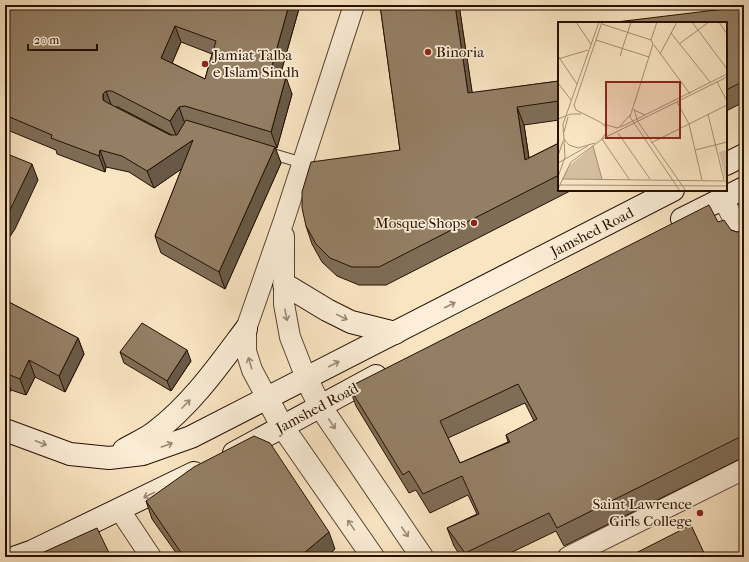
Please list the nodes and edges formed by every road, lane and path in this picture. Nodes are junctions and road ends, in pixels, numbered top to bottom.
1 (354, 5) edge
2 (257, 149) edge
3 (744, 155) edge
4 (303, 163) junction
5 (727, 164) edge
6 (744, 188) edge
7 (671, 191) edge
8 (723, 199) junction
9 (284, 220) junction
10 (665, 228) edge
11 (744, 239) edge
12 (284, 284) junction
13 (246, 329) junction
14 (395, 333) junction
15 (396, 365) edge
16 (306, 378) junction
17 (267, 398) junction
18 (320, 406) junction
19 (282, 426) junction
20 (5, 430) edge
21 (109, 458) junction
22 (744, 469) edge
23 (119, 509) junction
24 (16, 557) edge
25 (151, 557) edge
26 (373, 557) edge
27 (422, 557) edge
28 (568, 557) edge

1 - 4 street
2 - 4 lane
3 - 5 main road
4 - 9 street
6 - 8 main road
14 -> 7 main road, Jamshed Road
8 - 10 main road
8 - 11 street
9 - 12 street
9 - 13 street
12 -> 14 main road
12 -> 16 street
17 -> 13 street
21 -> 13 main road
16 -> 14 main road, Jamshed Road
15 - 18 main road, Jamshed Road
16 - 17 main road, Jamshed Road
16 - 18 main road
17 - 19 main road
21 -> 17 main road, Jamshed Road
18 - 19 main road, Jamshed Road
18 -> 27 main road
19 -> 23 main road, Jamshed Road
26 -> 19 main road
20 -> 21 main road, Jamshed Road
22 - 28 street
23 - 24 main road, Jamshed Road
23 - 25 street

